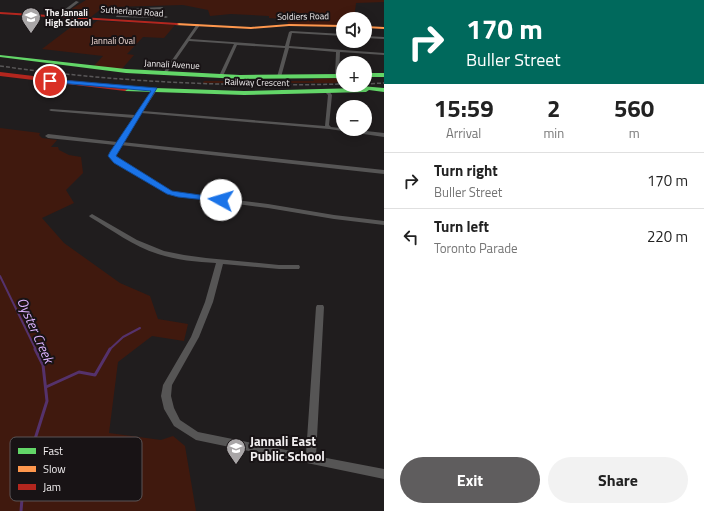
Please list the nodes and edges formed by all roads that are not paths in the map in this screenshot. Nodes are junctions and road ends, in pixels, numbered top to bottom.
1 (77, 2) dead end
2 (162, 8) dead end
3 (112, 9) dead end
4 (120, 10) junction
5 (0, 13) edge
6 (57, 17) junction
7 (114, 18) junction
8 (166, 18) dead end
9 (198, 26) junction
10 (336, 26) edge
11 (372, 27) edge
12 (262, 28) joint
13 (384, 28) edge
14 (336, 35) edge
15 (372, 37) edge
16 (384, 38) edge
17 (188, 40) junction
18 (236, 43) junction
19 (286, 47) junction
20 (338, 50) junction
21 (384, 54) edge
22 (0, 56) edge
23 (338, 56) edge
24 (165, 73) junction
25 (0, 74) edge
26 (372, 75) edge
27 (384, 75) edge
28 (221, 76) junction
29 (336, 76) edge
30 (279, 77) junction
31 (372, 89) edge
32 (155, 90) junction
33 (384, 90) edge
34 (336, 91) edge
35 (327, 92) junction
36 (51, 110) dead end
37 (141, 112) junction
38 (137, 117) junction
39 (328, 128) junction
40 (384, 135) edge
41 (48, 136) dead end
42 (119, 144) junction
43 (384, 172) edge
44 (92, 216) dead end
45 (384, 223) edge
46 (220, 262) junction
47 (296, 267) dead end
48 (320, 307) dead end
49 (312, 460) junction
50 (384, 474) edge

1 - 6 street
2 - 4 street
3 - 4 street
4 - 7 street
5 - 6 street, Sutherland Road
6 - 7 street, Sutherland Road
7 - 8 street
7 - 9 street, Sutherland Road
9 - 12 street, Sutherland Road
9 - 17 street
10 - 12 street, Soldiers Road
11 - 13 street
14 - 19 street
15 - 16 street
17 - 18 street
17 - 24 street
18 - 19 street
18 - 28 street
19 - 20 street
19 - 30 street
20 - 21 street
20 - 23 street
22 - 24 street, Jannali Avenue
24 - 28 street, Jannali Avenue
25 - 32 street, Railway Crescent
26 - 27 street
28 - 30 street, Jannali Avenue
29 - 30 street, Jannali Avenue
31 - 33 street, Railway Crescent
32 - 35 street, Railway Crescent
32 - 37 street
34 - 35 street, Railway Crescent
35 - 39 street
36 - 38 street
37 - 38 street
37 - 39 street
38 - 42 street
39 - 40 street
41 - 42 street
42 - 43 street
42 - 45 street
44 - 46 street
46 - 47 street
46 - 49 street
48 - 49 street
49 - 50 street

